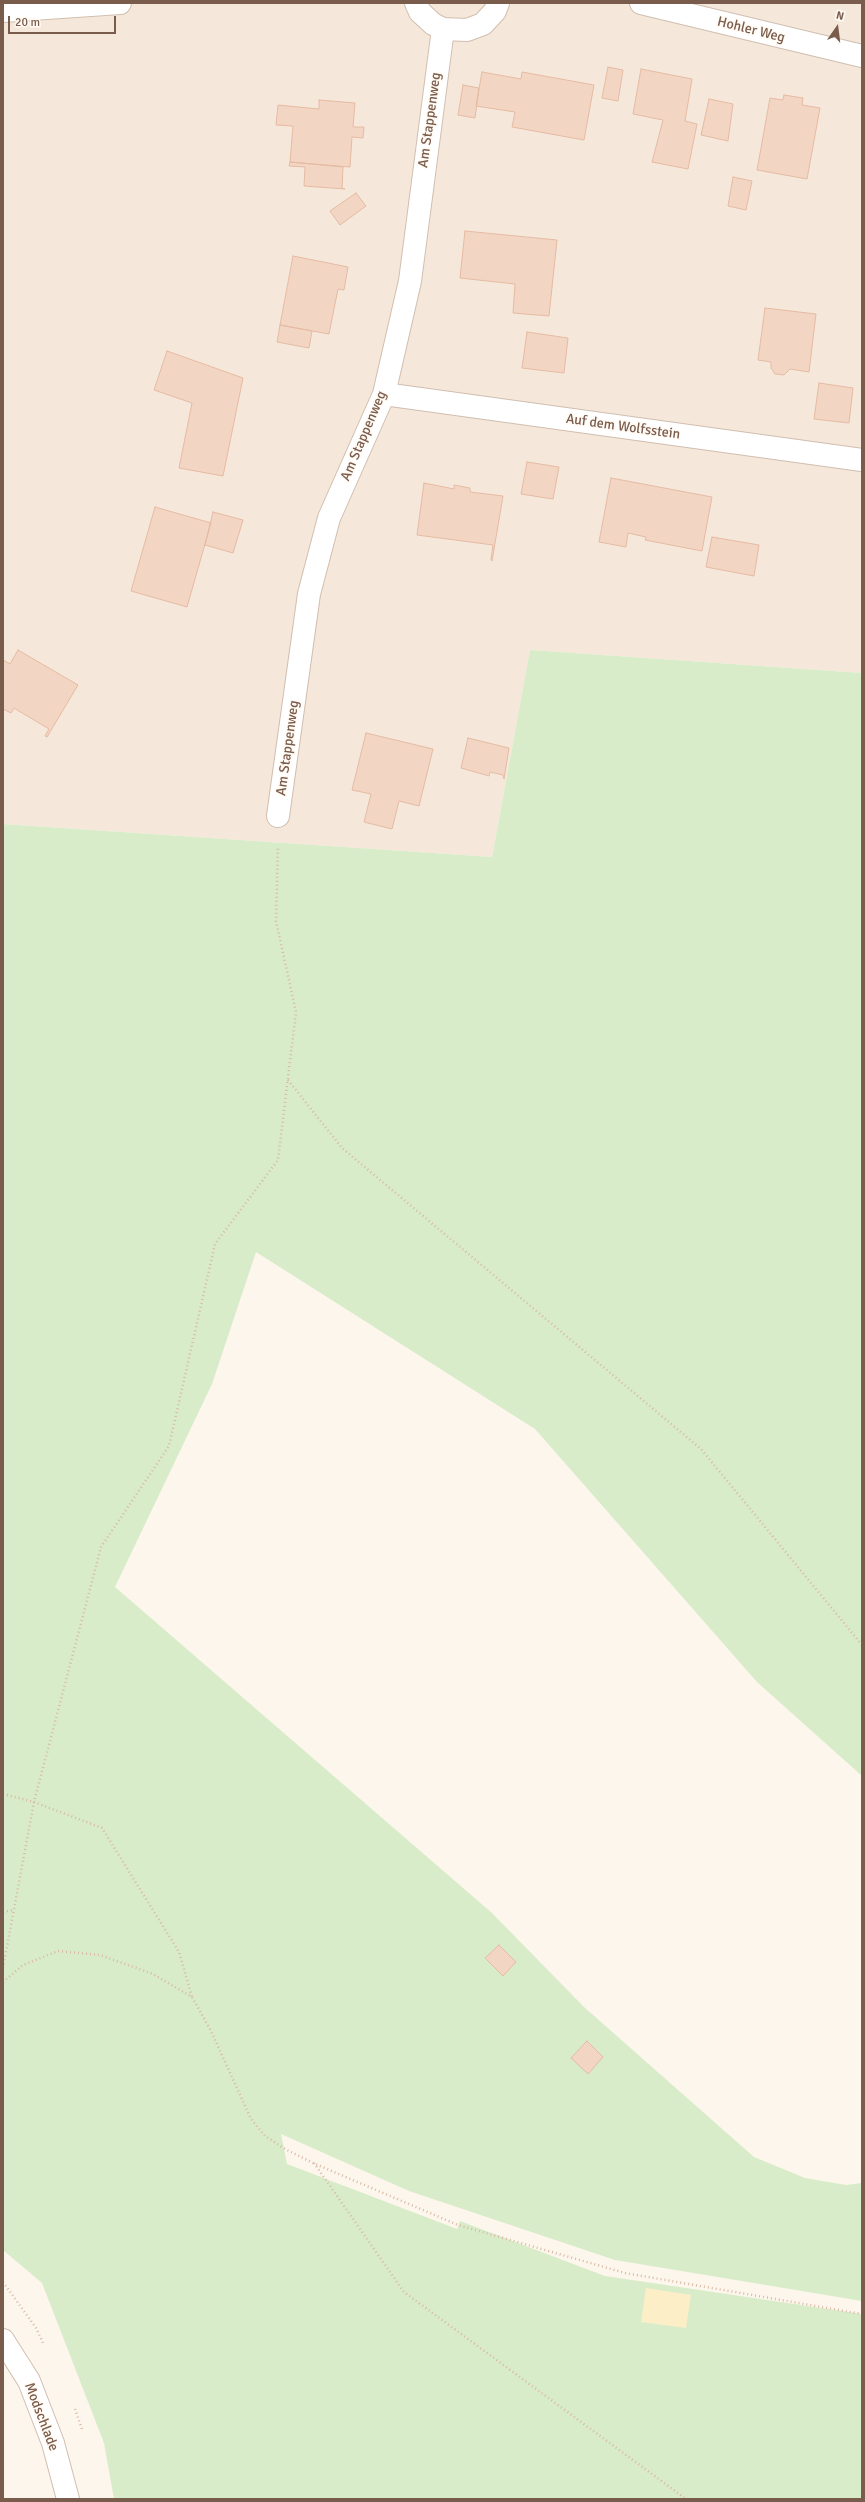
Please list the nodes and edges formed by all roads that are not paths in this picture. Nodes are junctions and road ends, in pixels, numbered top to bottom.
1 (120, 3) edge
2 (416, 3) edge
3 (498, 3) edge
4 (641, 3) edge
5 (3, 11) edge
6 (443, 29) junction
7 (862, 56) edge
8 (384, 394) junction
9 (862, 460) edge
10 (278, 816) road end
11 (3, 2340) edge
12 (68, 2499) edge

1 - 5 street
2 - 6 street
3 - 6 street
4 - 7 street, Hohler Weg
6 - 8 street, Am Stappenweg
8 - 9 street, Auf dem Wolfsstein
8 - 10 street, Am Stappenweg
11 - 12 street, Modschlade

